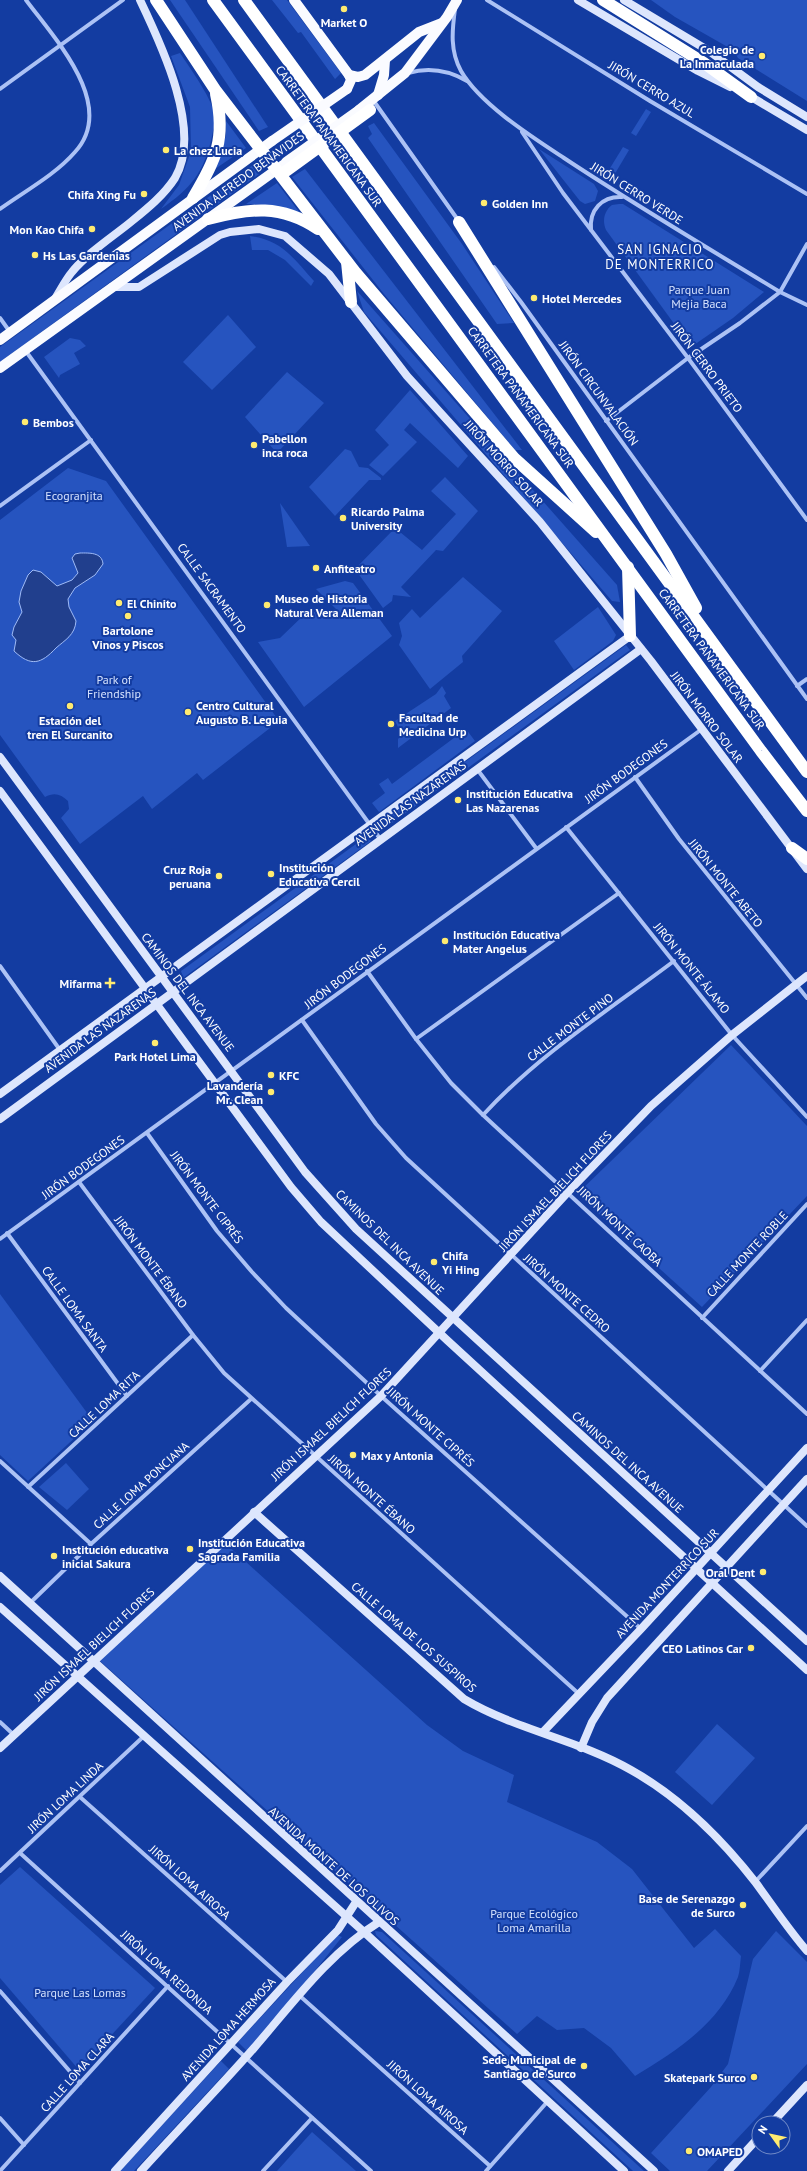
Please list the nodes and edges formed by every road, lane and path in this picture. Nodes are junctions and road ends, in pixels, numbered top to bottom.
1 (26, 0) edge
2 (123, 0) edge
3 (140, 0) edge
4 (156, 0) edge
5 (213, 0) edge
6 (244, 0) edge
7 (294, 0) edge
8 (456, 0) edge
9 (487, 0) edge
10 (578, 0) edge
11 (603, 0) edge
12 (624, 0) edge
13 (442, 23) junction
14 (59, 45) junction
15 (385, 60) junction
16 (405, 74) junction
17 (349, 75) junction
18 (469, 82) junction
19 (0, 89) edge
20 (216, 91) junction
21 (751, 97) junction
22 (371, 104) junction
23 (807, 117) edge
24 (520, 129) junction
25 (807, 130) edge
26 (262, 149) junction
27 (282, 169) junction
28 (807, 194) edge
29 (193, 198) junction
30 (623, 198) junction
31 (0, 209) edge
32 (208, 219) junction
33 (459, 222) junction
34 (592, 230) junction
35 (324, 234) junction
36 (807, 244) edge
37 (347, 262) junction
38 (112, 287) junction
39 (780, 292) junction
40 (56, 298) junction
41 (351, 302) junction
42 (807, 305) edge
43 (0, 318) edge
44 (11, 332) junction
45 (0, 340) edge
46 (25, 350) junction
47 (688, 358) junction
48 (0, 368) edge
49 (606, 420) junction
50 (91, 440) junction
51 (0, 506) edge
52 (807, 520) edge
53 (615, 549) junction
54 (628, 567) junction
55 (630, 636) junction
56 (641, 649) junction
57 (725, 658) junction
58 (807, 679) edge
59 (797, 686) junction
60 (807, 699) edge
61 (702, 729) junction
62 (0, 757) edge
63 (477, 769) junction
64 (807, 772) edge
65 (635, 777) junction
66 (0, 791) edge
67 (807, 811) edge
68 (370, 825) junction
69 (566, 827) junction
70 (381, 840) junction
71 (536, 848) junction
72 (792, 848) junction
73 (807, 859) edge
74 (807, 869) edge
75 (620, 893) junction
76 (674, 962) junction
77 (0, 966) edge
78 (367, 971) junction
79 (807, 976) edge
80 (161, 977) junction
81 (796, 985) junction
82 (145, 989) junction
83 (172, 992) junction
84 (807, 998) edge
85 (156, 1004) junction
86 (302, 1020) junction
87 (732, 1034) junction
88 (416, 1039) junction
89 (61, 1050) junction
90 (232, 1071) junction
91 (215, 1084) junction
92 (0, 1094) edge
93 (483, 1115) junction
94 (807, 1117) edge
95 (0, 1119) edge
96 (147, 1133) junction
97 (79, 1182) junction
98 (568, 1192) junction
99 (807, 1204) edge
100 (7, 1233) junction
101 (0, 1239) edge
102 (510, 1256) junction
103 (453, 1318) junction
104 (702, 1318) junction
105 (807, 1320) edge
106 (439, 1333) junction
107 (193, 1336) junction
108 (760, 1371) junction
109 (127, 1396) junction
110 (381, 1396) junction
111 (251, 1399) junction
112 (807, 1414) edge
113 (807, 1448) edge
114 (316, 1458) junction
115 (0, 1461) edge
116 (807, 1480) edge
117 (28, 1487) junction
118 (768, 1490) junction
119 (784, 1504) junction
120 (254, 1512) junction
121 (807, 1526) edge
122 (91, 1544) junction
123 (710, 1553) junction
124 (696, 1568) junction
125 (726, 1568) junction
126 (0, 1576) edge
127 (712, 1583) junction
128 (29, 1603) junction
129 (0, 1607) edge
130 (641, 1629) junction
131 (807, 1641) edge
132 (92, 1661) junction
133 (807, 1670) edge
134 (77, 1676) junction
135 (579, 1694) junction
136 (0, 1722) edge
137 (542, 1732) junction
138 (14, 1735) junction
139 (144, 1736) junction
140 (0, 1748) edge
141 (581, 1748) junction
142 (80, 1797) junction
143 (807, 1826) edge
144 (20, 1853) junction
145 (0, 1871) edge
146 (755, 1883) junction
147 (356, 1902) junction
148 (347, 1918) junction
149 (379, 1922) junction
150 (364, 1932) junction
151 (807, 1950) edge
152 (287, 1982) junction
153 (168, 1986) junction
154 (0, 1991) edge
155 (300, 1996) junction
156 (232, 2044) junction
157 (246, 2057) junction
158 (80, 2083) junction
159 (807, 2085) edge
160 (548, 2101) junction
161 (779, 2115) edge
162 (0, 2118) edge
163 (312, 2118) junction
164 (24, 2145) junction
165 (751, 2146) edge
166 (490, 2166) junction
167 (0, 2171) edge
168 (115, 2171) edge
169 (140, 2171) edge
170 (263, 2171) edge
171 (371, 2171) edge
172 (486, 2171) edge
173 (624, 2171) edge
174 (654, 2171) edge
175 (728, 2171) edge

1 - 14 street
2 - 14 street
3 - 40 street
4 - 20 highway
5 - 53 highway, CARRETERA PANAMERICANA SUR
6 - 57 highway, CARRETERA PANAMERICANA SUR
7 - 17 main road
8 - 13 main road
8 - 18 street, JIRÓN CERRO VERDE
9 - 28 street, JIRÓN CERRO AZUL
10 - 21 street
11 - 21 highway
12 - 23 street
13 - 15 main road
13 - 16 main road
14 - 19 street
14 - 31 street
15 - 17 main road
15 - 22 main road
16 - 18 street, JIRÓN CERRO VERDE
16 - 22 main road
17 - 26 main road, AVENIDA ALFREDO BENAVIDES, bridge
18 - 24 street, JIRÓN CERRO VERDE
20 - 26 highway
20 - 29 highway
21 - 25 street
22 - 27 highway, bridge
22 - 33 street, JIRÓN CIRCUNVALACIÓN
24 - 30 street, JIRÓN CERRO VERDE
24 - 34 street, JIRÓN CERRO PRIETO
26 - 27 highway
26 - 29 main road, AVENIDA ALFREDO BENAVIDES
27 - 32 main road, AVENIDA ALFREDO BENAVIDES
27 - 35 highway
29 - 40 main road, AVENIDA ALFREDO BENAVIDES
30 - 34 street
30 - 39 street, JIRÓN CERRO VERDE
32 - 35 highway
32 - 38 main road, AVENIDA ALFREDO BENAVIDES
33 - 49 street, JIRÓN CIRCUNVALACIÓN
33 - 57 highway
34 - 47 street, JIRÓN CERRO PRIETO
35 - 37 highway
36 - 39 street
37 - 41 highway
37 - 53 highway
38 - 41 street, JIRÓN MORRO SOLAR
38 - 46 main road, AVENIDA ALFREDO BENAVIDES
39 - 42 street, JIRÓN CERRO VERDE
39 - 47 street
40 - 44 main road, AVENIDA ALFREDO BENAVIDES
41 - 55 street, JIRÓN MORRO SOLAR
43 - 44 street
44 - 45 main road, AVENIDA ALFREDO BENAVIDES
46 - 48 main road, AVENIDA ALFREDO BENAVIDES
46 - 50 street, CALLE SACRAMENTO
47 - 49 street
47 - 52 street, JIRÓN CERRO PRIETO
49 - 59 street, JIRÓN CIRCUNVALACIÓN
50 - 51 street
50 - 68 street, CALLE SACRAMENTO
53 - 54 highway, CARRETERA PANAMERICANA SUR
54 - 55 highway
54 - 67 highway, CARRETERA PANAMERICANA SUR
55 - 56 street, JIRÓN MORRO SOLAR
55 - 68 street, AVENIDA LAS NAZARENAS
56 - 61 street, JIRÓN MORRO SOLAR
56 - 63 street, AVENIDA LAS NAZARENAS
57 - 64 highway, CARRETERA PANAMERICANA SUR
58 - 59 street
59 - 60 street, JIRÓN CIRCUNVALACIÓN
61 - 65 street, JIRÓN BODEGONES
61 - 72 street, JIRÓN MORRO SOLAR
62 - 80 street, CAMINOS DEL INCA AVENUE
63 - 70 street, AVENIDA LAS NAZARENAS
63 - 71 street
65 - 69 street, JIRÓN BODEGONES
65 - 81 street, JIRÓN MONTE ABETO
66 - 82 street
68 - 70 street, CALLE SACRAMENTO
68 - 80 street, AVENIDA LAS NAZARENAS
69 - 71 street, JIRÓN BODEGONES
69 - 75 street, JIRÓN MONTE ÁLAMO
70 - 83 street, AVENIDA LAS NAZARENAS
71 - 78 street, JIRÓN BODEGONES
72 - 73 highway
72 - 74 street, JIRÓN MORRO SOLAR
75 - 76 street, JIRÓN MONTE ÁLAMO
75 - 88 street
76 - 87 street, JIRÓN MONTE ÁLAMO
76 - 93 street, CALLE MONTE PINO
77 - 89 street
78 - 86 street, JIRÓN BODEGONES
78 - 88 street, JIRÓN MONTE CAOBA
79 - 81 street, JIRÓN ISMAEL BIELICH FLORES
80 - 82 street, AVENIDA LAS NAZARENAS
80 - 83 street, CAMINOS DEL INCA AVENUE
81 - 84 street, JIRÓN MONTE ABETO
81 - 87 street, JIRÓN ISMAEL BIELICH FLORES
82 - 85 street
82 - 89 street, AVENIDA LAS NAZARENAS
83 - 85 street, AVENIDA LAS NAZARENAS
83 - 90 street, CAMINOS DEL INCA AVENUE
85 - 91 street
85 - 95 street, AVENIDA LAS NAZARENAS
86 - 90 street, JIRÓN BODEGONES
86 - 102 street, JIRÓN MONTE CEDRO
87 - 94 street, JIRÓN MONTE ÁLAMO
87 - 98 street, JIRÓN ISMAEL BIELICH FLORES
88 - 93 street, JIRÓN MONTE CAOBA
89 - 92 street, AVENIDA LAS NAZARENAS
90 - 91 street, JIRÓN BODEGONES
90 - 103 street, CAMINOS DEL INCA AVENUE
91 - 96 street, JIRÓN BODEGONES
91 - 106 street
93 - 98 street, JIRÓN MONTE CAOBA
96 - 97 street, JIRÓN BODEGONES
96 - 110 street, JIRÓN MONTE CIPRÉS
97 - 100 street, JIRÓN BODEGONES
97 - 107 street, JIRÓN MONTE ÉBANO
98 - 102 street, JIRÓN ISMAEL BIELICH FLORES
98 - 104 street, JIRÓN MONTE CAOBA
99 - 104 street, CALLE MONTE ROBLE
100 - 101 street, JIRÓN BODEGONES
100 - 109 street, CALLE LOMA SANTA
102 - 103 street, JIRÓN ISMAEL BIELICH FLORES
102 - 118 street, JIRÓN MONTE CEDRO
103 - 106 street, JIRÓN ISMAEL BIELICH FLORES
103 - 123 street, CAMINOS DEL INCA AVENUE
104 - 108 street, JIRÓN MONTE CAOBA
105 - 108 street
106 - 110 street, JIRÓN ISMAEL BIELICH FLORES
106 - 124 street
107 - 109 street, CALLE LOMA RITA
107 - 111 street, JIRÓN MONTE ÉBANO
108 - 112 street, JIRÓN MONTE CAOBA
109 - 117 street, CALLE LOMA RITA
110 - 114 street, JIRÓN ISMAEL BIELICH FLORES
110 - 130 street, JIRÓN MONTE CIPRÉS
111 - 114 street, JIRÓN MONTE ÉBANO
111 - 122 street, CALLE LOMA PONCIANA
113 - 118 street, AVENIDA MONTERRICO SUR
114 - 120 street, JIRÓN ISMAEL BIELICH FLORES
114 - 135 street, JIRÓN MONTE ÉBANO
115 - 117 street
116 - 119 street
117 - 122 street
118 - 119 street, JIRÓN MONTE CEDRO
118 - 123 street, AVENIDA MONTERRICO SUR
119 - 121 street, JIRÓN MONTE CEDRO
119 - 125 street
120 - 132 street, JIRÓN ISMAEL BIELICH FLORES
120 - 137 street, CALLE LOMA DE LOS SUSPIROS
122 - 128 street, CALLE LOMA PONCIANA
123 - 124 street, AVENIDA MONTERRICO SUR
123 - 125 street, CAMINOS DEL INCA AVENUE
124 - 127 street
124 - 130 street, AVENIDA MONTERRICO SUR
125 - 127 street
125 - 131 street, CAMINOS DEL INCA AVENUE
126 - 128 street, AVENIDA MONTE DE LOS OLIVOS
127 - 133 street
127 - 141 street
128 - 132 street, AVENIDA MONTE DE LOS OLIVOS
129 - 134 street
130 - 135 street, AVENIDA MONTERRICO SUR
132 - 134 street, JIRÓN ISMAEL BIELICH FLORES
132 - 147 street, AVENIDA MONTE DE LOS OLIVOS
134 - 138 street, JIRÓN ISMAEL BIELICH FLORES
134 - 139 street
135 - 137 street, AVENIDA MONTERRICO SUR
136 - 138 street
137 - 141 street, CALLE LOMA DE LOS SUSPIROS
138 - 140 street, JIRÓN ISMAEL BIELICH FLORES
139 - 142 street, JIRÓN LOMA LINDA
139 - 148 street
141 - 146 street, CALLE LOMA DE LOS SUSPIROS
142 - 144 street, JIRÓN LOMA LINDA
142 - 152 street, JIRÓN LOMA AIROSA
143 - 146 street
144 - 145 street, JIRÓN LOMA LINDA
144 - 153 street, JIRÓN LOMA REDONDA
146 - 151 street, CALLE LOMA DE LOS SUSPIROS
147 - 148 street, AVENIDA LOMA HERMOSA
147 - 149 street, AVENIDA MONTE DE LOS OLIVOS
148 - 150 street
148 - 152 street, AVENIDA LOMA HERMOSA
149 - 150 street
149 - 174 street, AVENIDA MONTE DE LOS OLIVOS
150 - 155 street
150 - 160 street
152 - 156 street, AVENIDA LOMA HERMOSA
153 - 156 street, JIRÓN LOMA REDONDA
153 - 158 street, CALLE LOMA CLARA
154 - 158 street
155 - 157 street
155 - 166 street, JIRÓN LOMA AIROSA
156 - 157 street, JIRÓN LOMA REDONDA
156 - 168 street, AVENIDA LOMA HERMOSA
157 - 163 street, JIRÓN LOMA REDONDA
157 - 169 street
158 - 164 street, CALLE LOMA CLARA
159 - 161 street
160 - 166 street
160 - 173 street
162 - 164 street
163 - 170 street
163 - 171 street, JIRÓN LOMA REDONDA
164 - 167 street, CALLE LOMA CLARA
165 - 175 street
166 - 172 street

